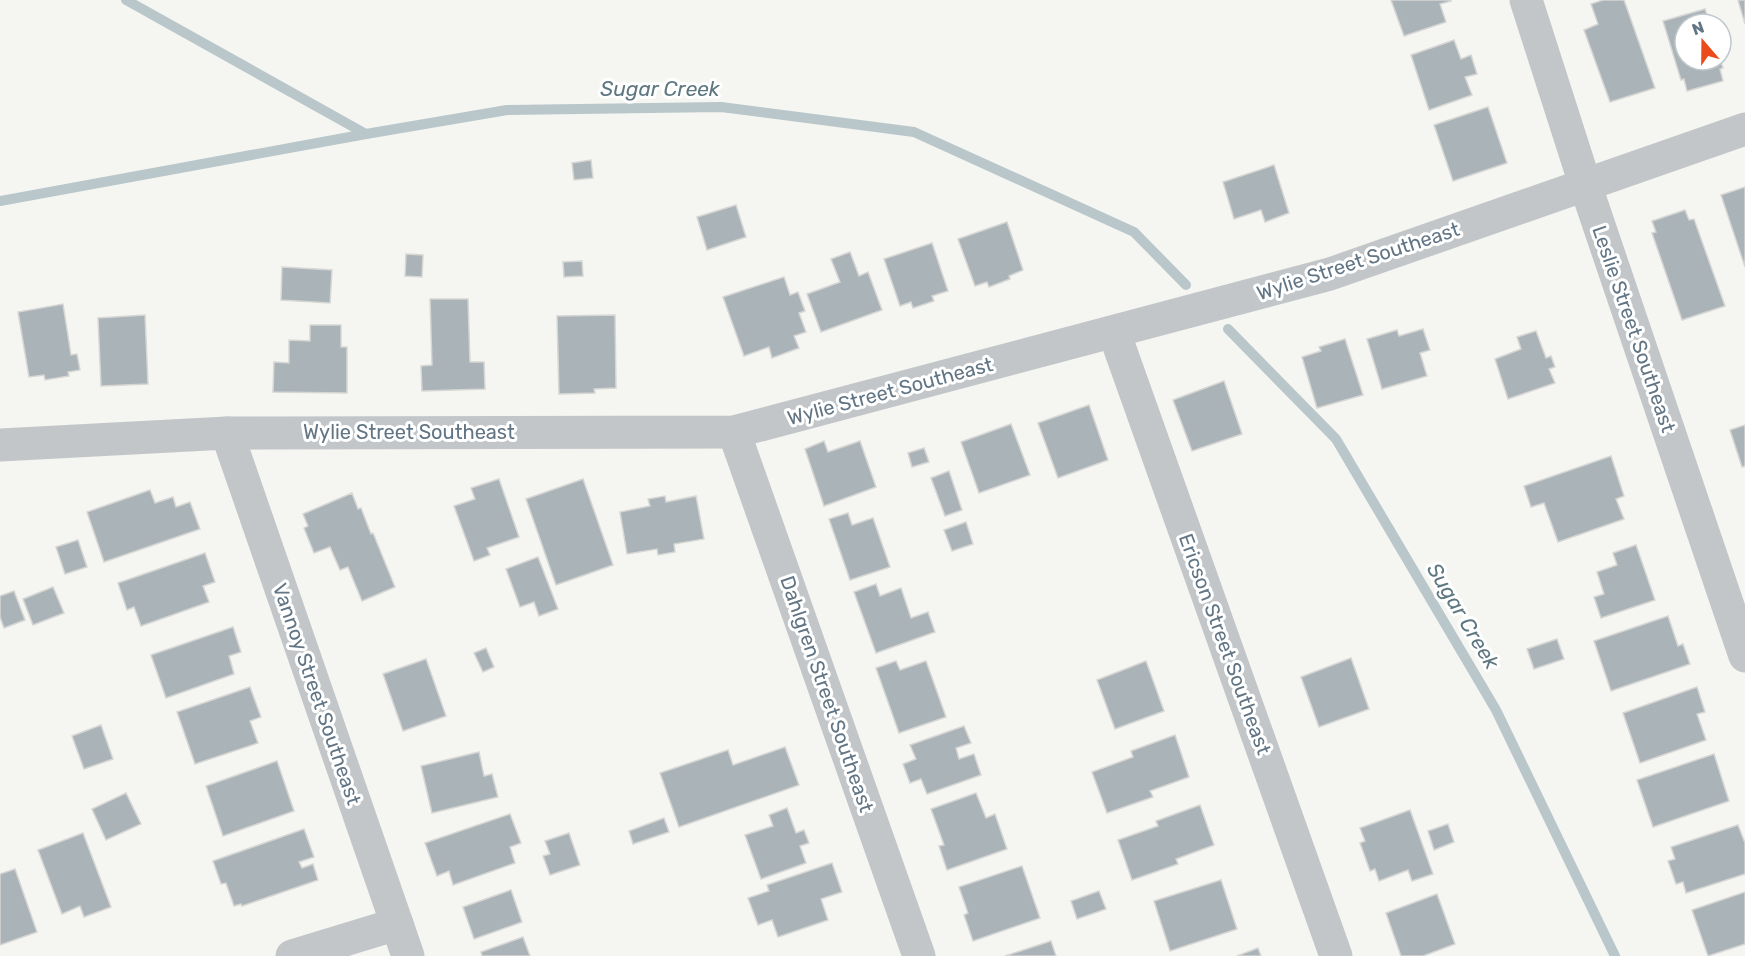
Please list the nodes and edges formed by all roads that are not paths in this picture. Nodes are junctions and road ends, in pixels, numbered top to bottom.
1 (1526, 0) edge
2 (1745, 129) edge
3 (1585, 184) junction
4 (1114, 332) junction
5 (734, 432) junction
6 (226, 433) junction
7 (0, 445) edge
8 (1745, 656) edge
9 (397, 924) junction
10 (292, 956) edge
11 (408, 956) edge
12 (919, 956) edge
13 (1336, 956) edge

1 - 3 street, Leslie Street Southeast
2 - 3 street, Wylie Street Southeast
3 - 4 street, Wylie Street Southeast
3 - 8 street, Leslie Street Southeast
4 - 5 street, Wylie Street Southeast
4 - 13 street, Ericson Street Southeast
5 - 6 street, Wylie Street Southeast
5 - 12 street, Dahlgren Street Southeast
6 - 7 street, Wylie Street Southeast
6 - 9 street, Vannoy Street Southeast
9 - 10 street
9 - 11 street, Vannoy Street Southeast

